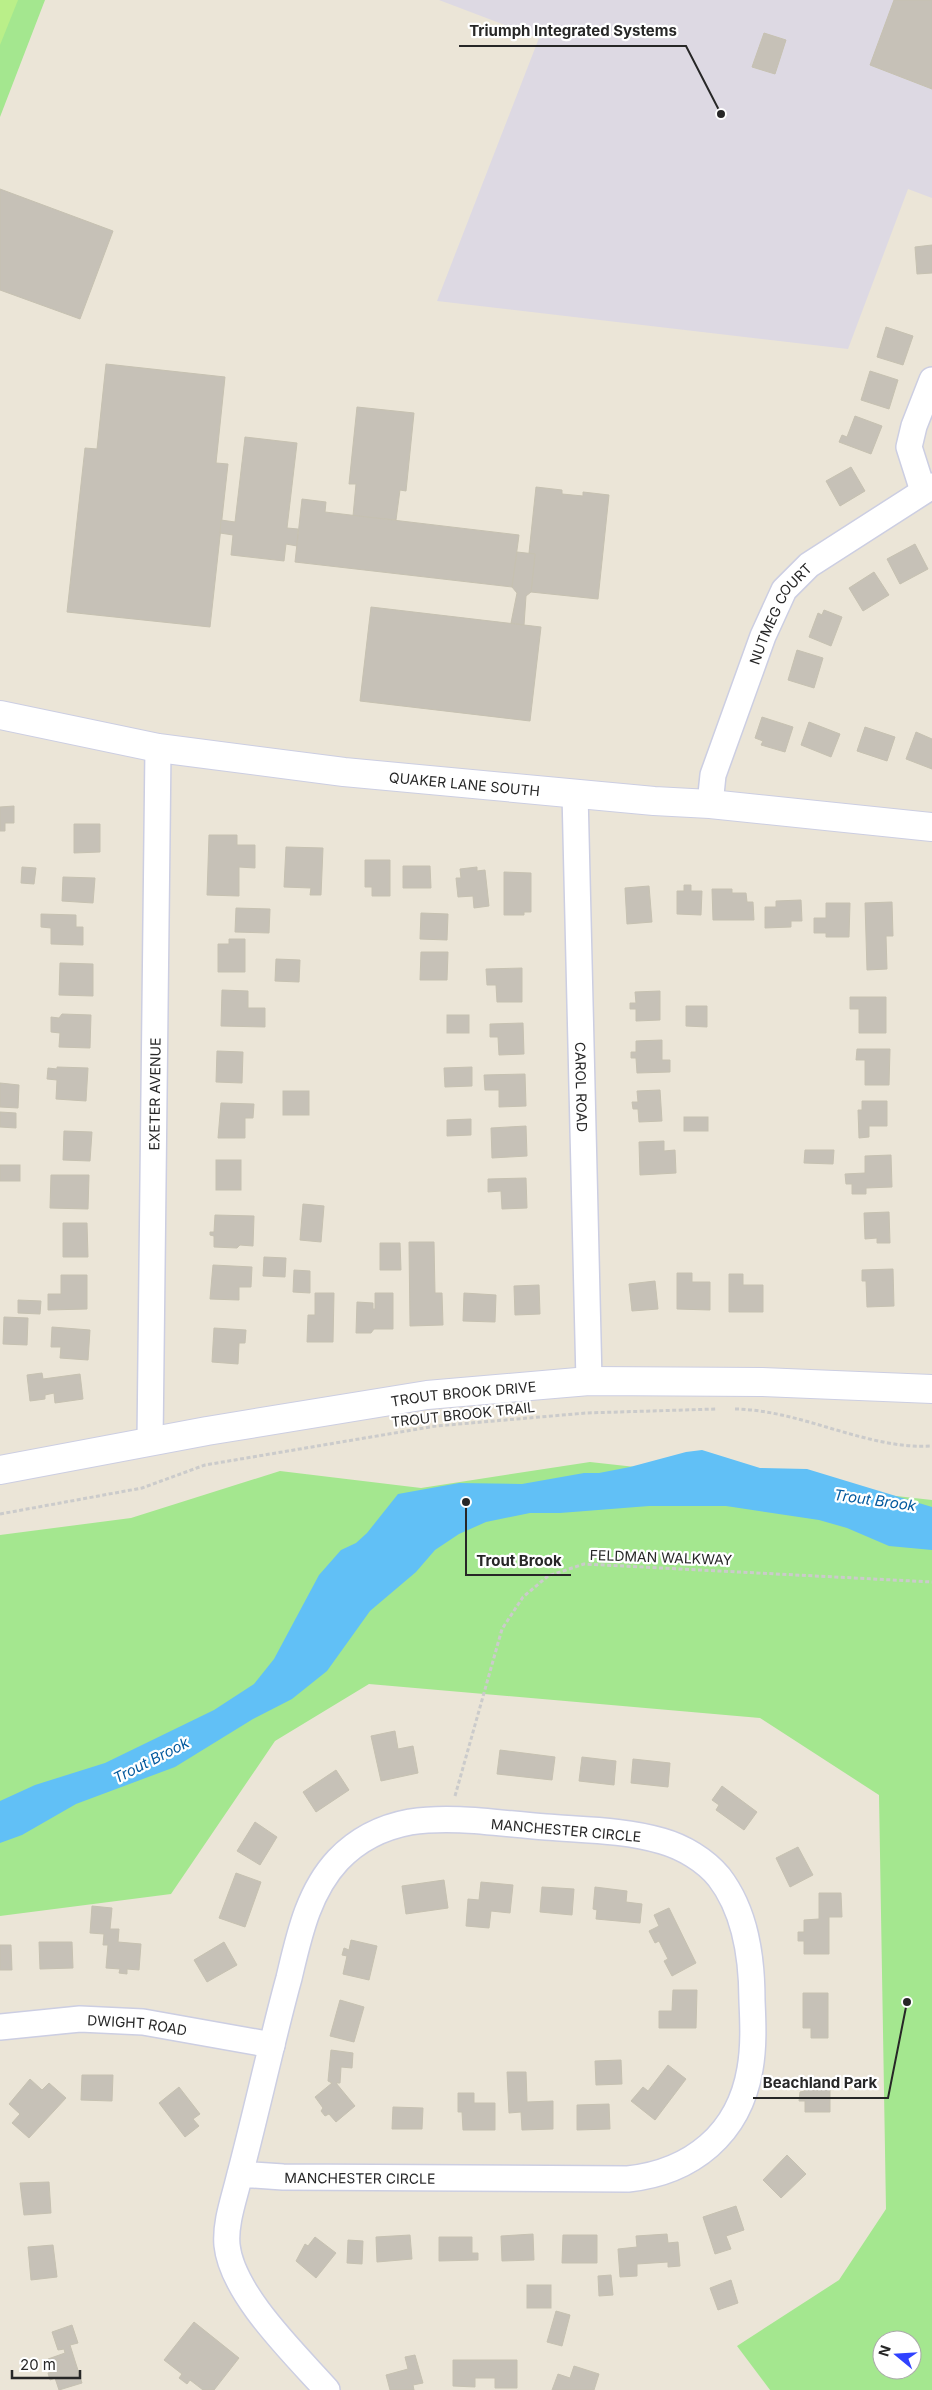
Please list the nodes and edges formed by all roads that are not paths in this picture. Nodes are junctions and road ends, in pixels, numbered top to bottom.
1 (932, 380) edge
2 (927, 489) edge
3 (0, 715) edge
4 (158, 748) junction
5 (575, 793) junction
6 (710, 804) junction
7 (932, 827) edge
8 (589, 1380) junction
9 (932, 1389) edge
10 (150, 1442) junction
11 (0, 1470) edge
12 (0, 2027) edge
13 (272, 2044) junction
14 (240, 2174) junction
15 (327, 2390) edge

1 - 2 street
2 - 6 street, NUTMEG COURT
3 - 4 main road, QUAKER LANE SOUTH
4 - 5 main road, QUAKER LANE SOUTH
4 - 10 street, EXETER AVENUE
5 - 6 main road, QUAKER LANE SOUTH
5 - 8 street, CAROL ROAD
6 - 7 main road, QUAKER LANE SOUTH
8 - 9 main road, TROUT BROOK DRIVE
8 - 10 main road, TROUT BROOK DRIVE
10 - 11 main road, TROUT BROOK DRIVE
12 - 13 street, DWIGHT ROAD
13 - 14 street, MANCHESTER CIRCLE
13 - 14 street, MANCHESTER CIRCLE
14 - 15 street, MANCHESTER CIRCLE

